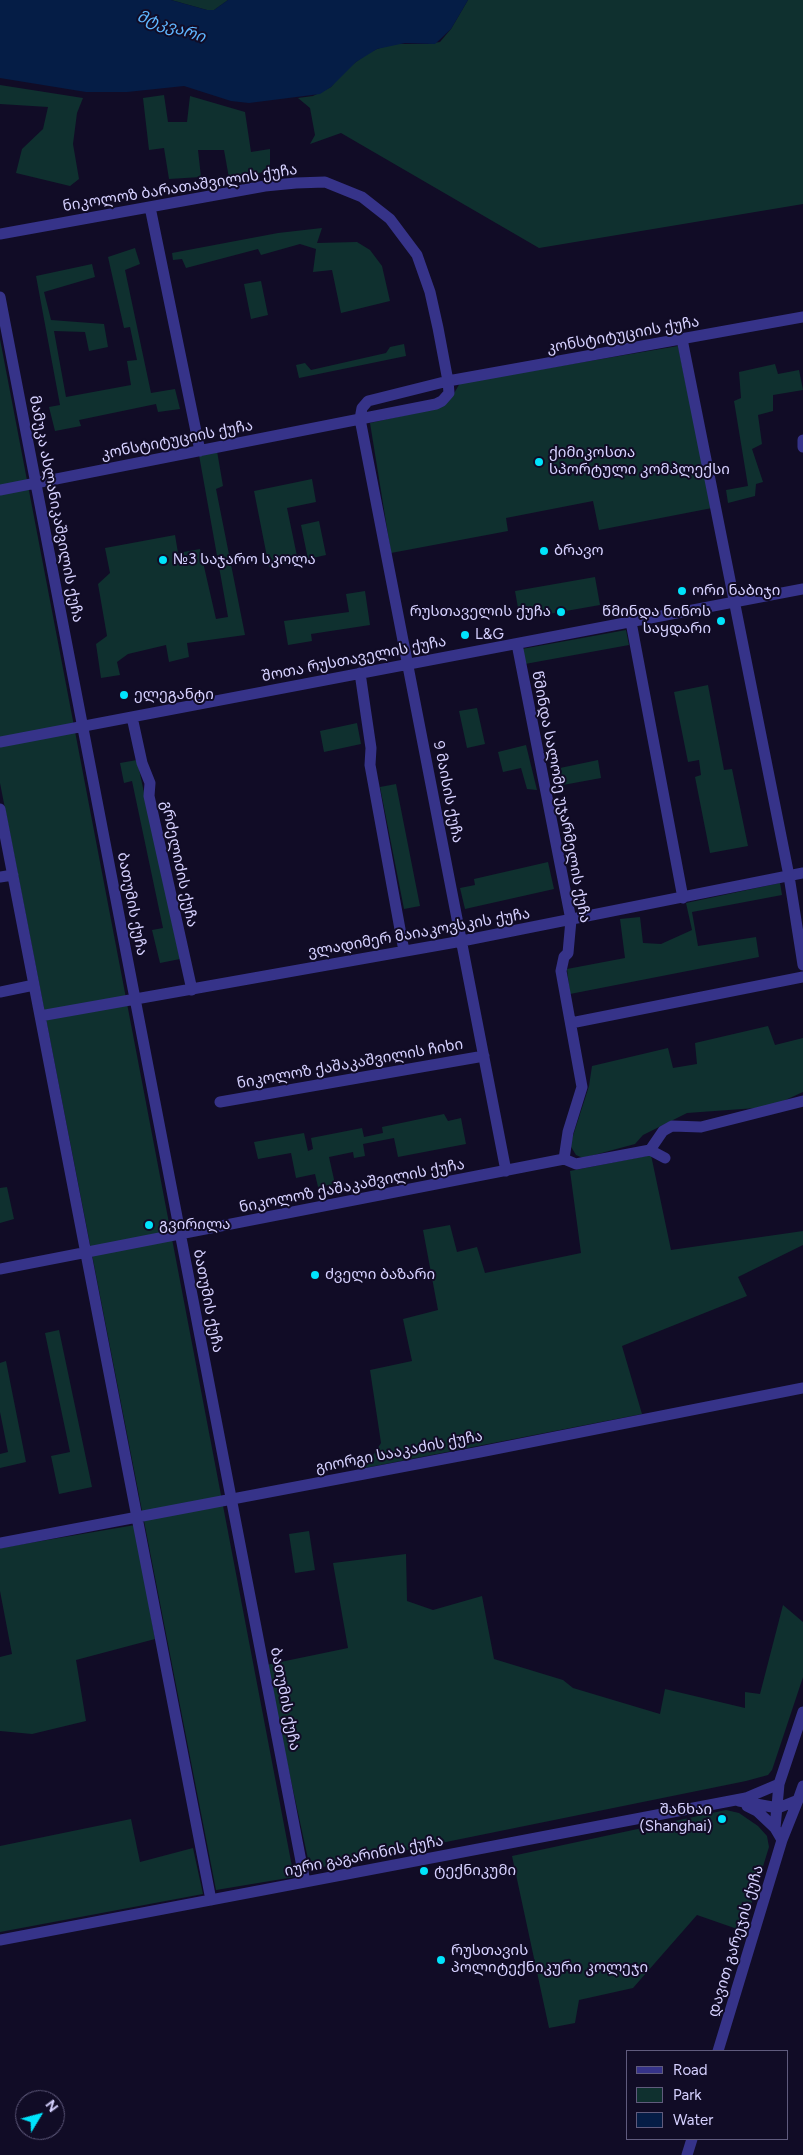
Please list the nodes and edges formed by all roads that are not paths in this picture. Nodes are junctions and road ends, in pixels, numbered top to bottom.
1 (150, 207) junction
2 (0, 234) edge
3 (0, 297) edge
4 (803, 317) edge
5 (682, 339) junction
6 (448, 381) junction
7 (360, 420) junction
8 (803, 440) edge
9 (803, 447) edge
10 (200, 451) junction
11 (36, 483) junction
12 (0, 490) edge
13 (803, 589) edge
14 (734, 602) junction
15 (631, 622) junction
16 (517, 644) junction
17 (408, 664) junction
18 (360, 674) junction
19 (132, 717) junction
20 (82, 726) junction
21 (0, 742) edge
22 (0, 809) edge
23 (803, 873) edge
24 (13, 875) junction
25 (789, 876) junction
26 (0, 877) edge
27 (683, 898) junction
28 (571, 920) junction
29 (462, 941) junction
30 (404, 951) junction
31 (803, 965) edge
32 (803, 977) edge
33 (34, 986) junction
34 (192, 990) junction
35 (0, 992) edge
36 (135, 1000) junction
37 (40, 1016) junction
38 (571, 1023) junction
39 (484, 1056) junction
40 (803, 1101) edge
41 (220, 1102) dead end
42 (650, 1150) junction
43 (665, 1158) dead end
44 (564, 1159) junction
45 (506, 1171) junction
46 (180, 1235) junction
47 (86, 1253) junction
48 (0, 1269) edge
49 (803, 1388) edge
50 (231, 1500) junction
51 (137, 1518) junction
52 (0, 1543) edge
53 (803, 1712) edge
54 (779, 1784) junction
55 (801, 1792) edge
56 (734, 1800) junction
57 (778, 1808) junction
58 (775, 1828) junction
59 (782, 1840) junction
60 (305, 1882) junction
61 (211, 1900) junction
62 (0, 1940) edge
63 (718, 2050) edge
64 (692, 2140) edge
65 (687, 2155) edge

1 - 2 street, ნიკოლოზ ბარათაშვილის ქუჩა
1 - 6 street, ნიკოლოზ ბარათაშვილის ქუჩა
1 - 10 street
3 - 11 street, მამუკა ასლანიკაშვილის ქუჩა
4 - 5 street, კონსტიტუციის ქუჩა
5 - 6 street, კონსტიტუციის ქუჩა
5 - 14 street
6 - 7 street, კონსტიტუციის ქუჩა
6 - 7 street, კონსტიტუციის ქუჩა
7 - 10 street, კონსტიტუციის ქუჩა
7 - 17 street, 9 მაისის ქუჩა
8 - 9 street
10 - 11 street, კონსტიტუციის ქუჩა
11 - 12 street, კონსტიტუციის ქუჩა
11 - 20 street, მამუკა ასლანიკაშვილის ქუჩა
13 - 14 street, შოთა რუსთაველის ქუჩა
14 - 15 street, შოთა რუსთაველის ქუჩა
14 - 25 street
15 - 16 street, შოთა რუსთაველის ქუჩა
15 - 27 street
16 - 17 street, შოთა რუსთაველის ქუჩა
16 - 28 street, წმინდა სალომე უჯარმელის ქუჩა
17 - 18 street, შოთა რუსთაველის ქუჩა
17 - 29 street, 9 მაისის ქუჩა
18 - 19 street, შოთა რუსთაველის ქუჩა
18 - 30 street
19 - 20 street, შოთა რუსთაველის ქუჩა
19 - 34 street, გრძელიძის ქუჩა
20 - 21 street, შოთა რუსთაველის ქუჩა
20 - 36 street, ბათუმის ქუჩა
22 - 24 street
23 - 25 street, ვლადიმერ მაიაკოვსკის ქუჩა
24 - 26 street
24 - 33 street
25 - 27 street, ვლადიმერ მაიაკოვსკის ქუჩა
25 - 31 street
27 - 28 street, ვლადიმერ მაიაკოვსკის ქუჩა
28 - 29 street, ვლადიმერ მაიაკოვსკის ქუჩა
28 - 38 street, წმინდა სალომე უჯარმელის ქუჩა
29 - 30 street, ვლადიმერ მაიაკოვსკის ქუჩა
29 - 39 street, 9 მაისის ქუჩა
30 - 34 street, ვლადიმერ მაიაკოვსკის ქუჩა
32 - 38 street
33 - 35 street
33 - 37 street
34 - 36 street, ვლადიმერ მაიაკოვსკის ქუჩა
36 - 37 street, ვლადიმერ მაიაკოვსკის ქუჩა
36 - 46 street, ბათუმის ქუჩა
37 - 47 street
38 - 44 street, წმინდა სალომე უჯარმელის ქუჩა
39 - 41 street, ნიკოლოზ ქაშაკაშვილის ჩიხი
39 - 45 street, 9 მაისის ქუჩა
40 - 42 street
42 - 43 street
42 - 44 street, ნიკოლოზ ქაშაკაშვილის ქუჩა
44 - 45 street, ნიკოლოზ ქაშაკაშვილის ქუჩა
45 - 46 street, ნიკოლოზ ქაშაკაშვილის ქუჩა
46 - 47 street, ნიკოლოზ ქაშაკაშვილის ქუჩა
46 - 50 street, ბათუმის ქუჩა
47 - 48 street, ნიკოლოზ ქაშაკაშვილის ქუჩა
47 - 51 street
49 - 50 street, გიორგი სააკაძის ქუჩა
50 - 51 street, გიორგი სააკაძის ქუჩა
50 - 60 street, ბათუმის ქუჩა
51 - 52 street, გიორგი სააკაძის ქუჩა
51 - 61 street
53 - 54 street
54 - 56 street, იური გაგარინის ქუჩა
54 - 57 street
55 - 57 street
55 - 59 street, დავით გარეჯის ქუჩა
56 - 57 street, იური გაგარინის ქუჩა
56 - 58 street
56 - 60 street, იური გაგარინის ქუჩა
57 - 58 street
58 - 59 street
59 - 63 street, დავით გარეჯის ქუჩა
60 - 61 street, იური გაგარინის ქუჩა
61 - 62 street, იური გაგარინის ქუჩა
64 - 65 street

